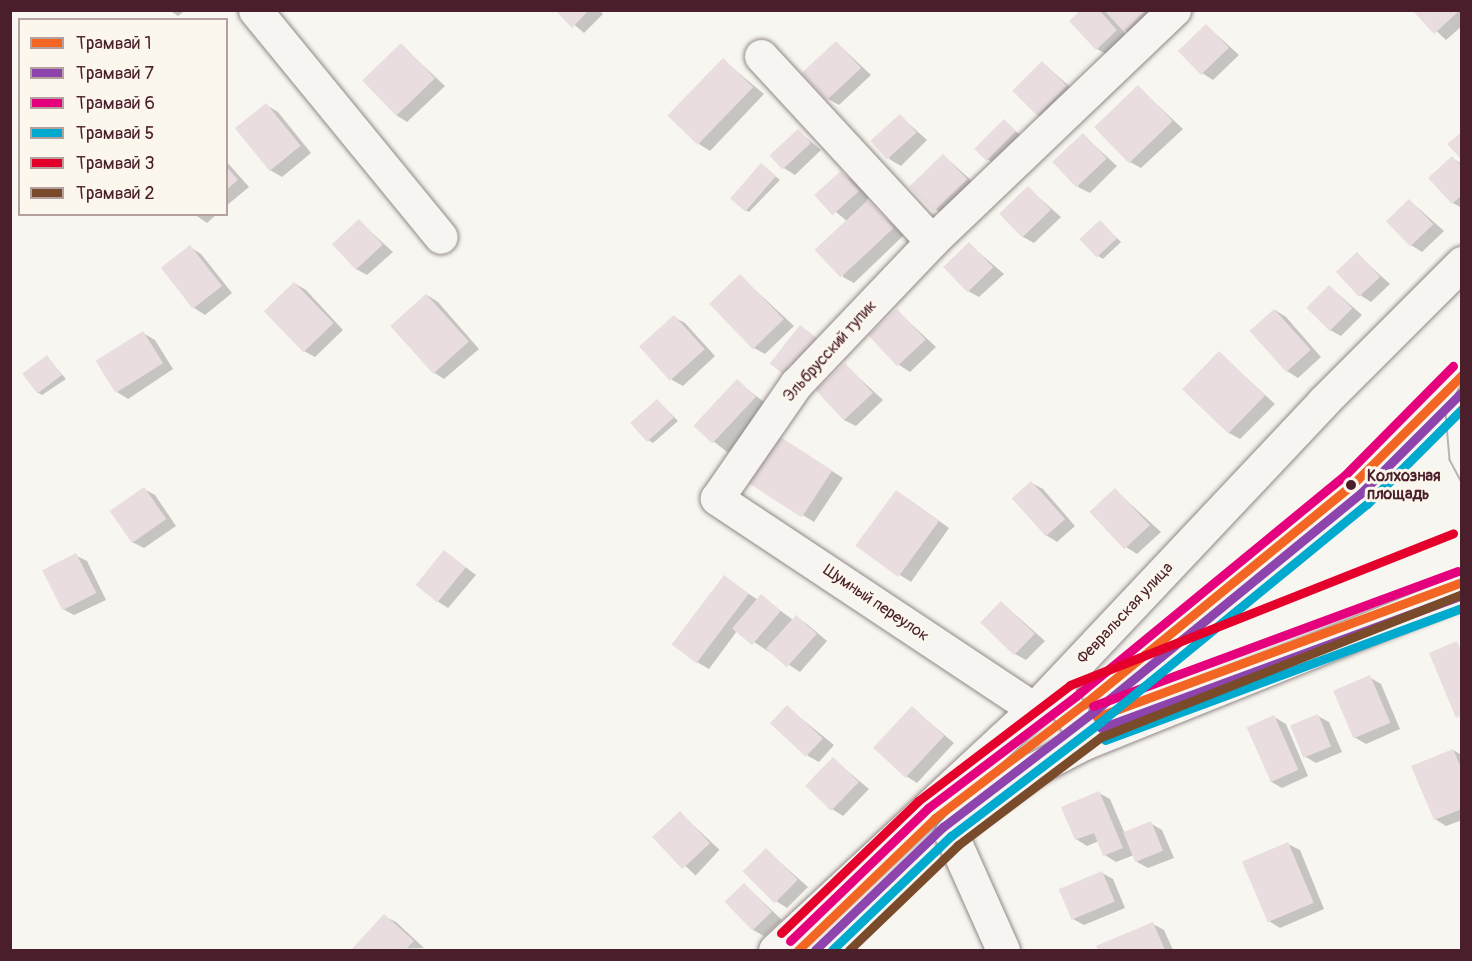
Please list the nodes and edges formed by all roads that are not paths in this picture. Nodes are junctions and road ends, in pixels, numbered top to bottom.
1 (255, 10) edge
2 (1174, 10) edge
3 (761, 57) dead end
4 (441, 237) dead end
5 (932, 241) junction
6 (1461, 263) edge
7 (717, 498) joint
8 (1461, 591) edge
9 (1044, 699) junction
10 (1084, 743) junction
11 (775, 951) edge
12 (1003, 951) edge

1 - 4 street
2 - 5 street, Эльбрусский тупик
3 - 5 street
5 - 7 street, Эльбрусский тупик
6 - 9 street, Февральская улица
7 - 9 street, Шумный переулок
8 - 10 street
9 - 10 street
9 - 11 street, Февральская улица
10 - 12 street

